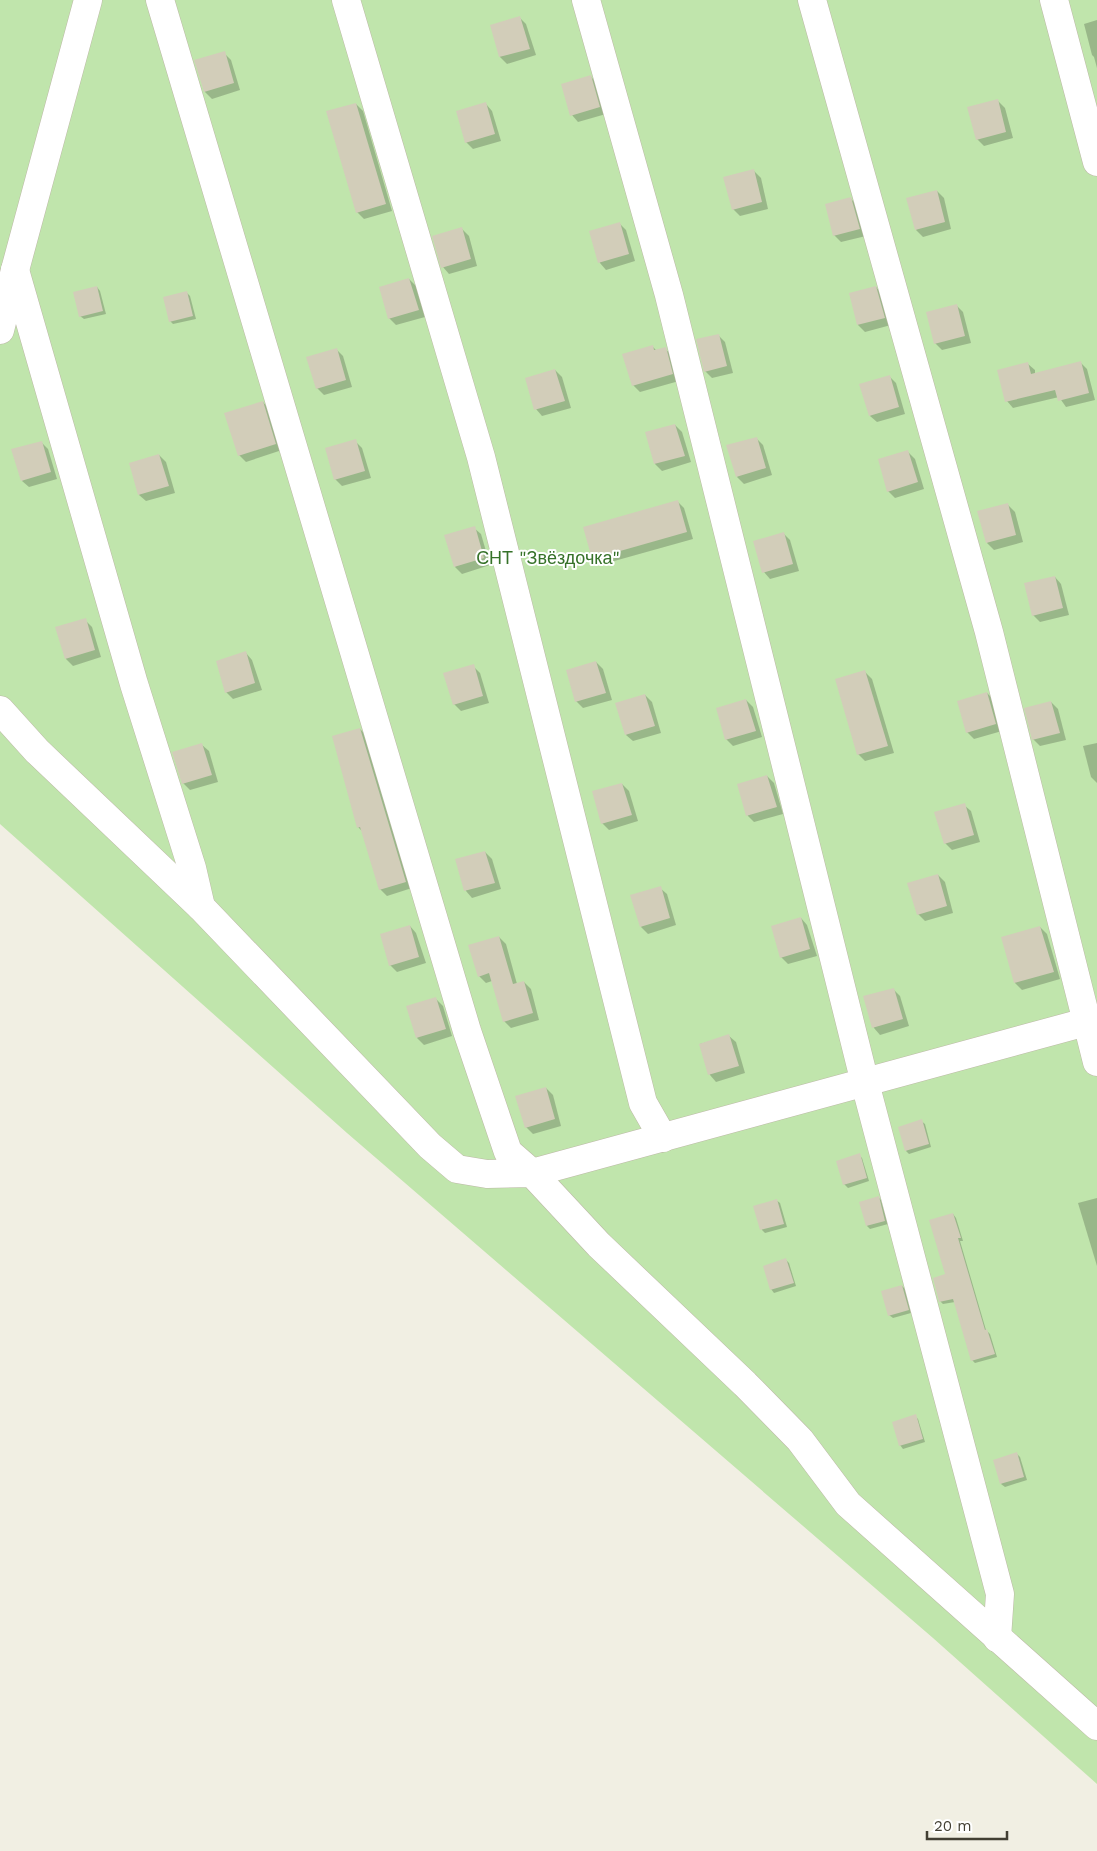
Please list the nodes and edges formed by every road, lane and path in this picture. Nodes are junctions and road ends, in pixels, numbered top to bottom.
1 (88, 0) edge
2 (160, 0) edge
3 (346, 0) edge
4 (586, 0) edge
5 (812, 0) edge
6 (1054, 0) edge
7 (1097, 162) edge
8 (15, 270) junction
9 (0, 330) edge
10 (0, 710) edge
11 (201, 906) junction
12 (1092, 1021) edge
13 (1097, 1062) edge
14 (865, 1083) junction
15 (663, 1138) junction
16 (532, 1173) junction
17 (997, 1638) junction
18 (1097, 1726) edge

1 - 8 street
2 - 16 street
3 - 15 street
4 - 14 street
5 - 12 street
6 - 7 street
8 - 9 street
8 - 11 street
10 - 11 street
11 - 16 street
12 - 13 street
12 - 14 street
14 - 15 street
14 - 17 street
15 - 16 street
16 - 17 street
17 - 18 street

